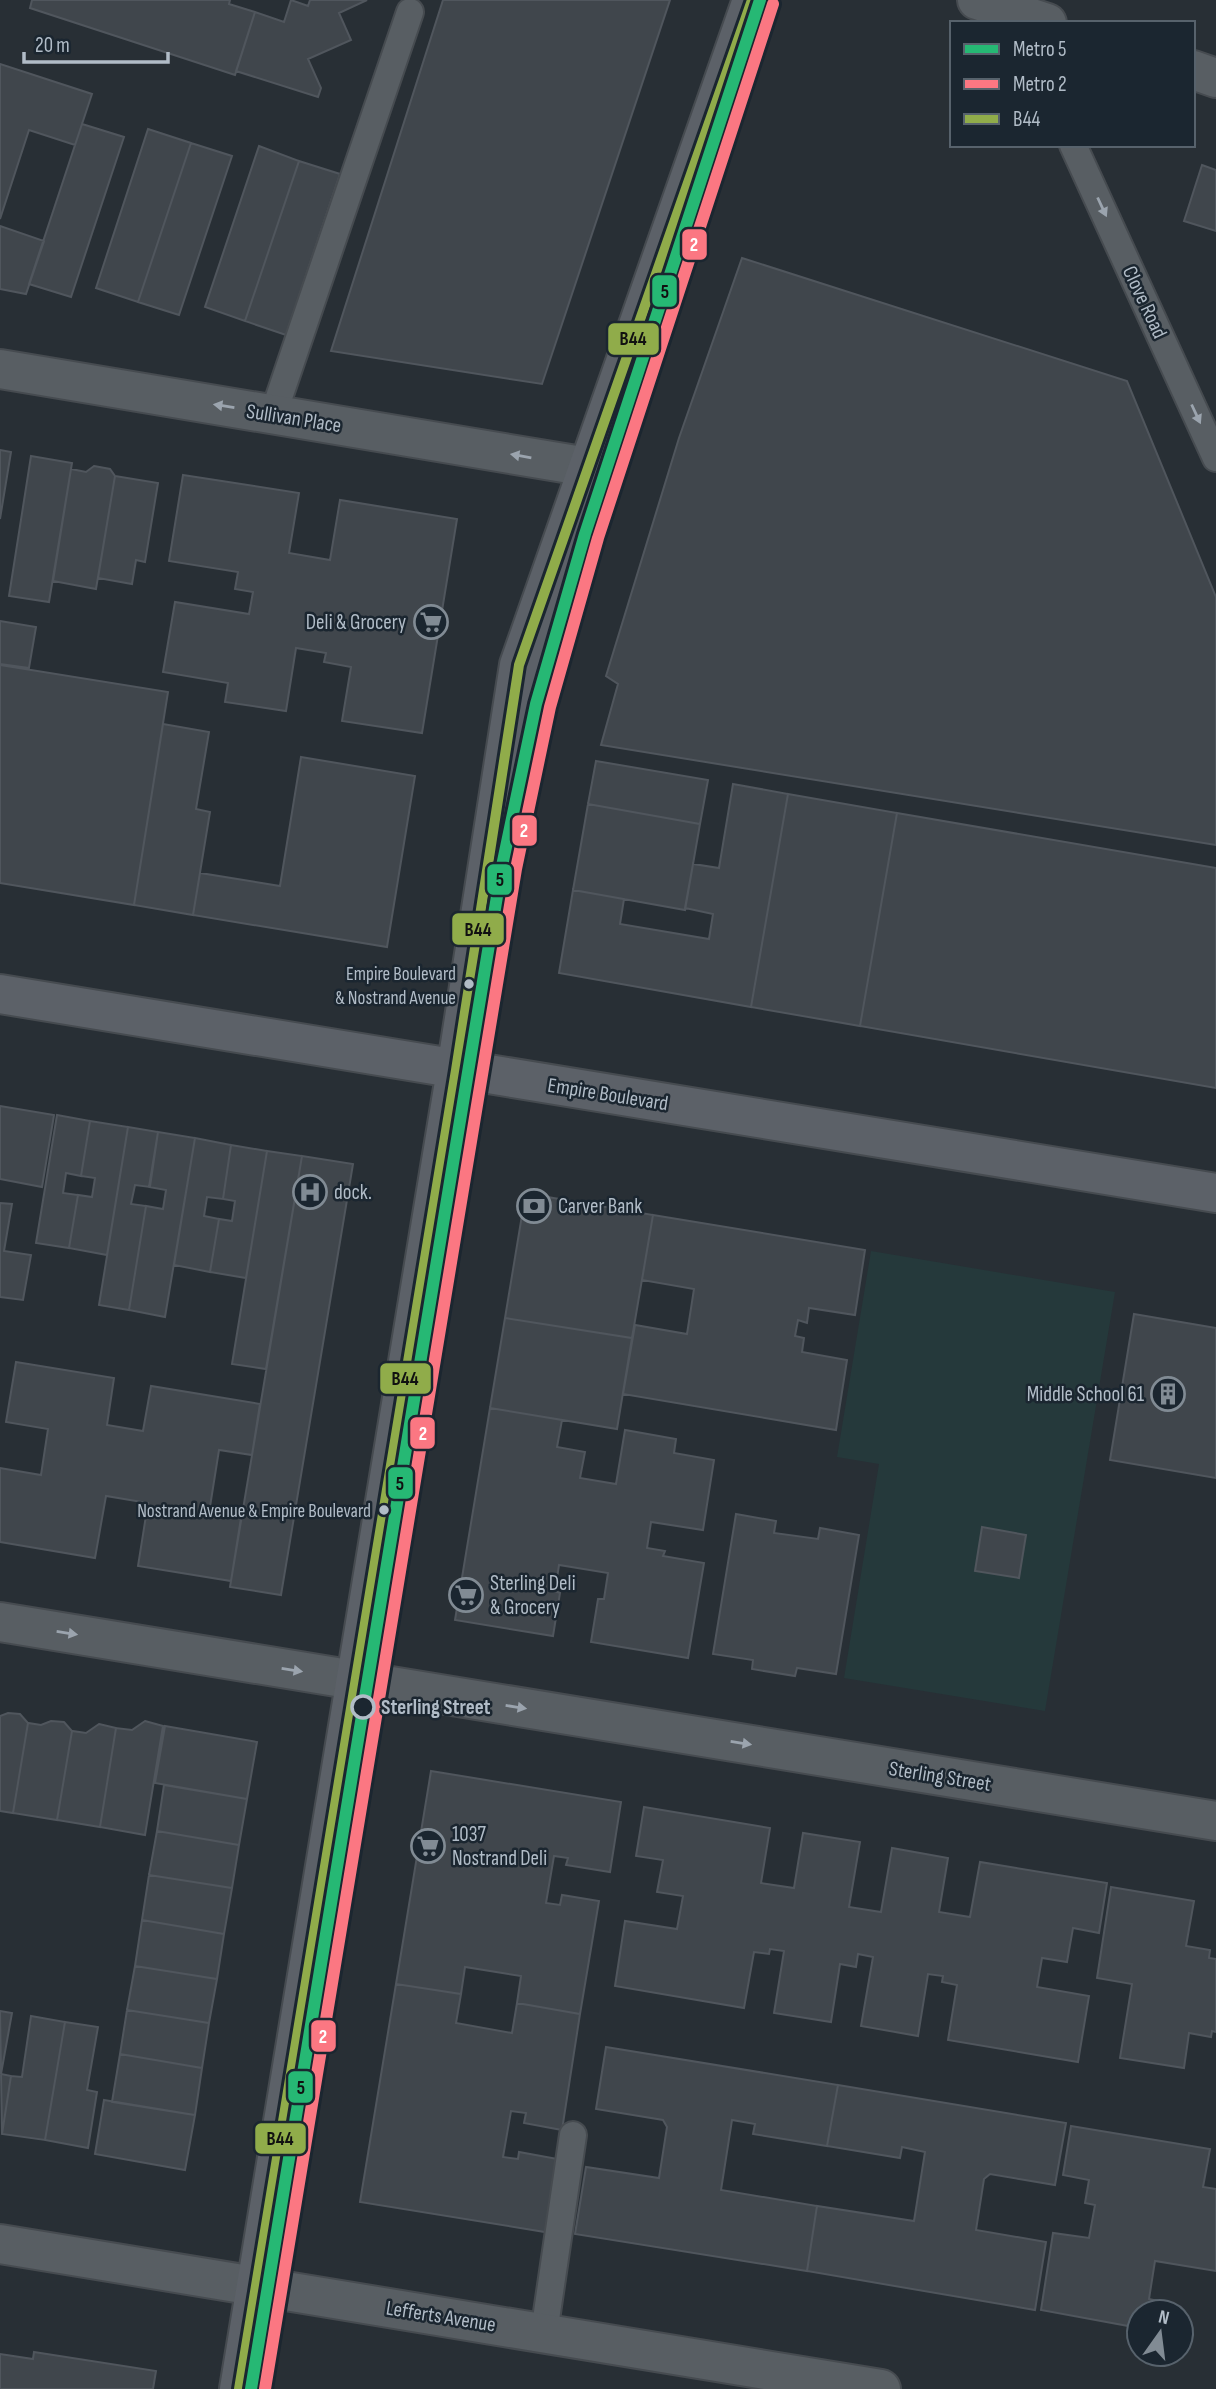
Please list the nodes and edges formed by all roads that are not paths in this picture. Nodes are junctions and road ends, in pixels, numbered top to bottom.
1 (752, 0) edge
2 (977, 0) edge
3 (411, 12) dead end
4 (1035, 21) edge
5 (1195, 71) edge
6 (1216, 78) edge
7 (1074, 147) edge
8 (0, 369) edge
9 (273, 415) junction
10 (1216, 458) edge
11 (588, 467) junction
12 (0, 994) edge
13 (456, 1070) junction
14 (1216, 1193) edge
15 (0, 1622) edge
16 (355, 1680) junction
17 (1216, 1821) edge
18 (573, 2135) dead end
19 (0, 2244) edge
20 (255, 2286) junction
21 (544, 2333) junction
22 (239, 2389) edge
23 (881, 2389) edge

1 - 11 main road
2 - 4 street
3 - 9 lane
5 - 6 street
7 -> 10 lane, Clove Road
9 -> 8 street, Sullivan Place
11 -> 9 street, Sullivan Place
11 - 13 main road
12 - 13 main road, Empire Boulevard
13 - 14 main road, Empire Boulevard
13 - 16 main road
15 -> 16 street, Sterling Street
16 -> 17 street, Sterling Street
16 - 20 main road
18 - 21 lane
19 - 20 street, Lefferts Avenue
20 - 21 street, Lefferts Avenue
20 - 22 main road
21 - 23 street, Lefferts Avenue

